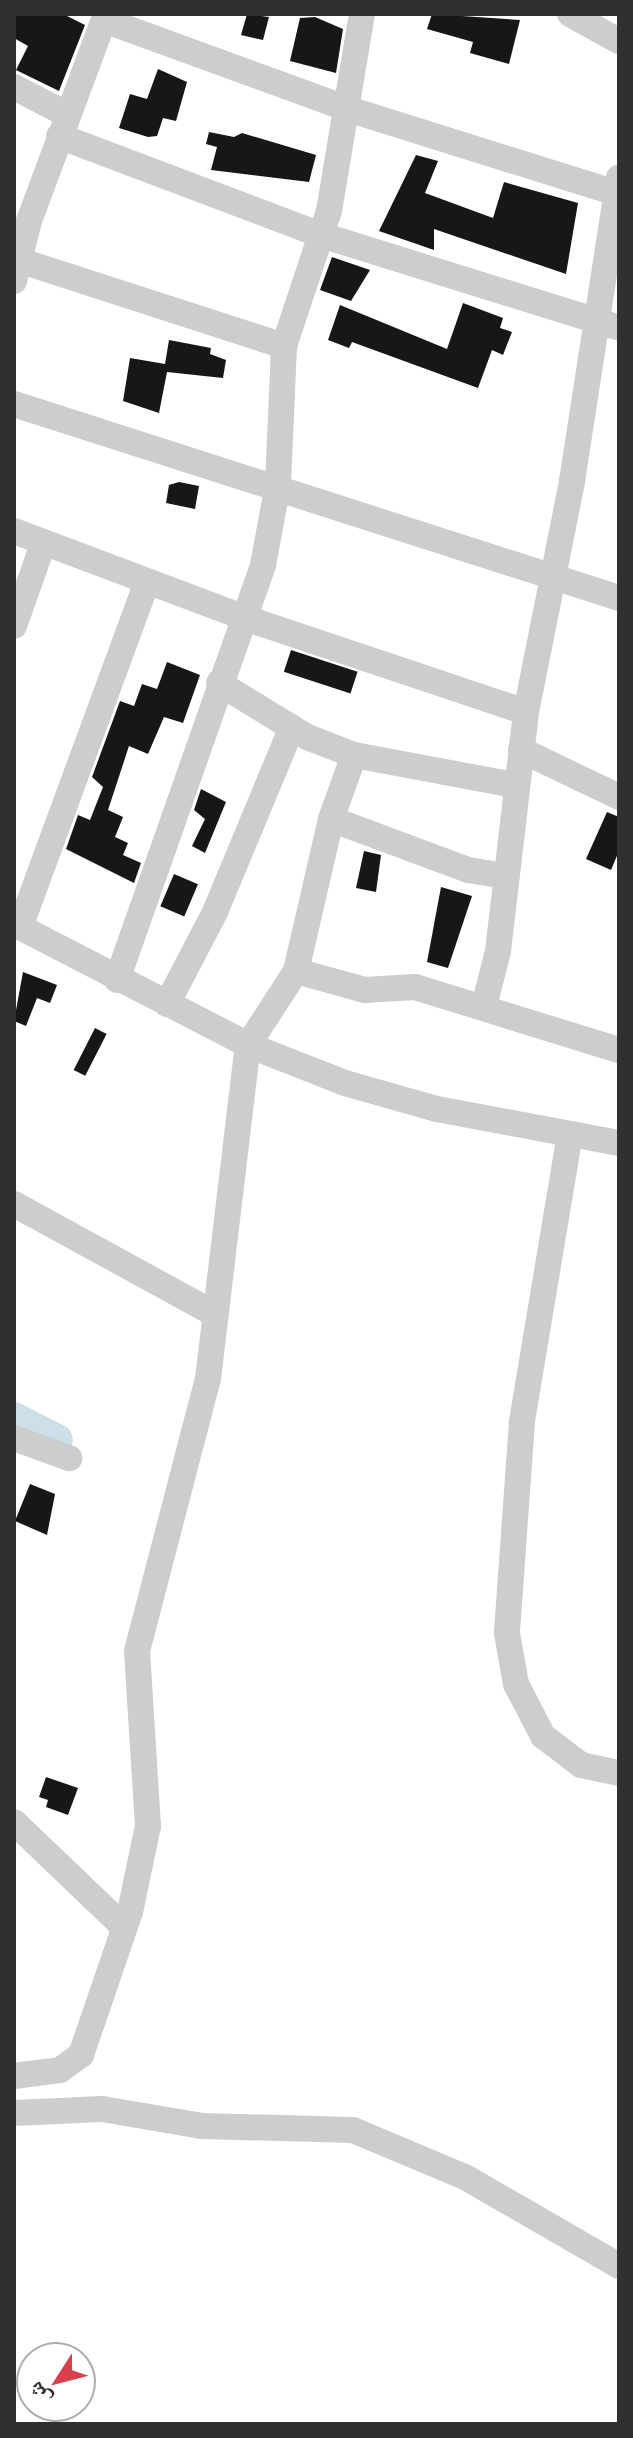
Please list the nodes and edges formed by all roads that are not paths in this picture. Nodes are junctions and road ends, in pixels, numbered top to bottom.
1 (362, 14) edge
2 (570, 14) edge
3 (105, 17) edge
4 (619, 41) edge
5 (14, 87) edge
6 (348, 109) junction
7 (63, 125) junction
8 (618, 188) edge
9 (21, 218) edge
10 (318, 234) junction
11 (16, 270) edge
12 (593, 321) junction
13 (619, 328) edge
14 (284, 346) junction
15 (14, 404) edge
16 (278, 484) junction
17 (14, 531) edge
18 (43, 544) junction
19 (553, 576) junction
20 (147, 582) junction
21 (619, 598) edge
22 (245, 618) junction
23 (14, 626) edge
24 (219, 683) junction
25 (526, 712) junction
26 (292, 727) junction
27 (521, 750) junction
28 (354, 755) junction
29 (515, 785) junction
30 (619, 797) edge
31 (331, 819) junction
32 (507, 876) junction
33 (17, 925) edge
34 (296, 971) junction
35 (117, 980) junction
36 (167, 1004) junction
37 (484, 1006) junction
38 (248, 1045) junction
39 (619, 1050) edge
40 (570, 1134) junction
41 (619, 1143) edge
42 (14, 1204) edge
43 (213, 1313) junction
44 (14, 1438) edge
45 (69, 1458) dead end
46 (619, 1773) edge
47 (14, 1822) edge
48 (124, 1927) junction
49 (14, 2076) edge
50 (14, 2113) edge
51 (619, 2266) edge

1 - 6 street
2 - 4 street
3 - 6 street
3 - 7 street
5 - 7 street
6 - 8 street
6 - 10 street
7 - 9 street
7 - 10 street
8 - 12 street
9 - 11 street
10 - 12 street
10 - 14 street
11 - 14 street
12 - 13 street
12 - 19 street
14 - 16 street
15 - 16 street
16 - 19 street
16 - 22 street
17 - 18 street
18 - 20 street
18 - 23 street
19 - 21 street
19 - 25 street
20 - 22 street
20 - 33 street
22 - 24 street
22 - 25 street
24 - 26 street
24 - 35 street
25 - 27 street
26 - 28 street
26 - 36 street
27 - 29 street
27 - 30 street
28 - 29 street
28 - 31 street
29 - 32 street
31 - 32 street
31 - 34 street
32 - 37 street
33 - 35 street
34 - 37 street
34 - 38 street
35 - 36 street
36 - 38 street
37 - 39 street
38 - 40 street
38 - 43 street
40 - 41 street
40 - 46 street
42 - 43 street
43 - 48 street
44 - 45 street
47 - 48 street
48 - 49 street
50 - 51 street

